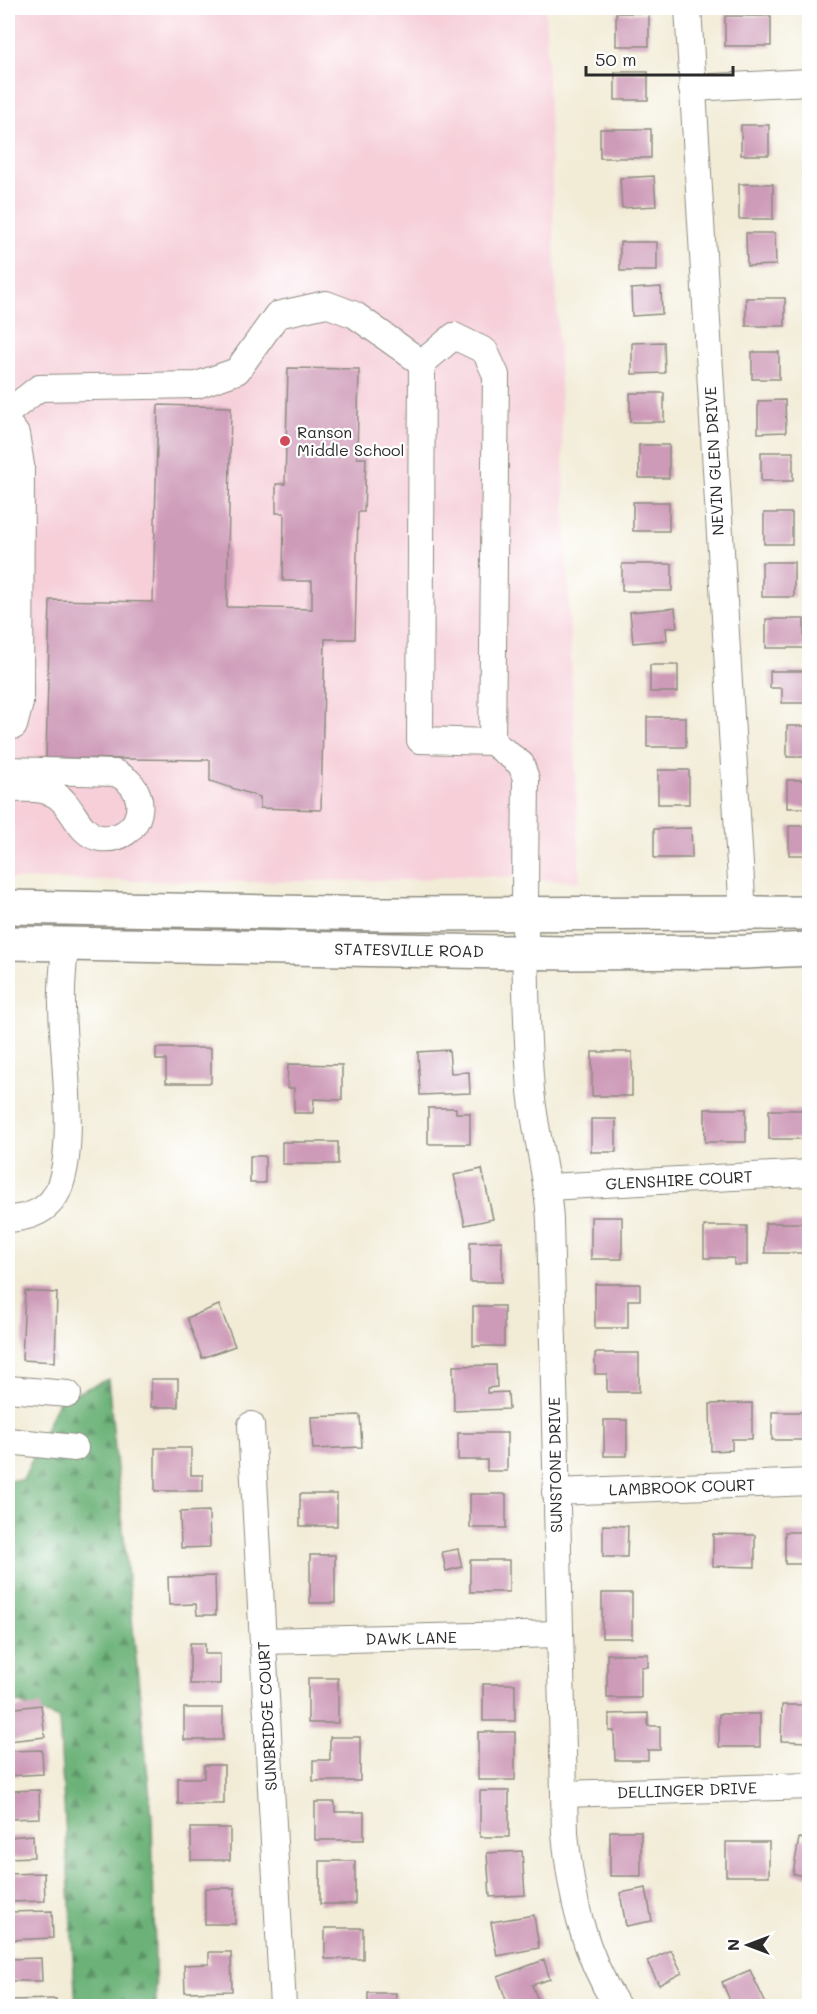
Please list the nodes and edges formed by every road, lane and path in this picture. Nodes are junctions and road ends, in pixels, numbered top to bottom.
1 (687, 8) edge
2 (810, 82) edge
3 (692, 88) junction
4 (422, 363) junction
5 (8, 412) edge
6 (8, 424) edge
7 (8, 726) edge
8 (492, 742) junction
9 (8, 770) edge
10 (8, 789) edge
11 (8, 907) edge
12 (810, 913) edge
13 (743, 914) junction
14 (525, 915) junction
15 (8, 943) edge
16 (65, 944) junction
17 (810, 949) edge
18 (525, 953) junction
19 (810, 1173) edge
20 (548, 1187) junction
21 (8, 1219) edge
22 (8, 1389) edge
23 (68, 1394) dead end
24 (251, 1425) dead end
25 (8, 1441) edge
26 (75, 1448) dead end
27 (810, 1482) edge
28 (555, 1492) junction
29 (560, 1634) junction
30 (263, 1641) junction
31 (810, 1786) edge
32 (564, 1794) junction
33 (283, 2007) edge
34 (617, 2007) edge

1 - 3 street, NEVIN GLEN DRIVE
2 - 3 street
3 - 13 street, NEVIN GLEN DRIVE
4 - 5 street
4 - 8 street
4 - 8 street
6 - 7 street
8 - 14 street, SUNSTONE DRIVE
9 - 10 street
11 - 14 main road
12 - 13 main road
13 - 14 main road
14 - 18 street, SUNSTONE DRIVE
15 - 16 main road, STATESVILLE ROAD
16 - 18 main road, STATESVILLE ROAD
16 - 21 street
17 - 18 main road, STATESVILLE ROAD
18 - 20 street, SUNSTONE DRIVE
19 - 20 street, GLENSHIRE COURT
20 - 28 street, SUNSTONE DRIVE
22 - 23 street
24 - 30 street, SUNBRIDGE COURT
25 - 26 street
27 - 28 street, LAMBROOK COURT
28 - 29 street, SUNSTONE DRIVE
29 - 30 street, DAWK LANE
29 - 32 street, SUNSTONE DRIVE
30 - 33 street, SUNBRIDGE COURT
31 - 32 street, DELLINGER DRIVE
32 - 34 street, SUNSTONE DRIVE

